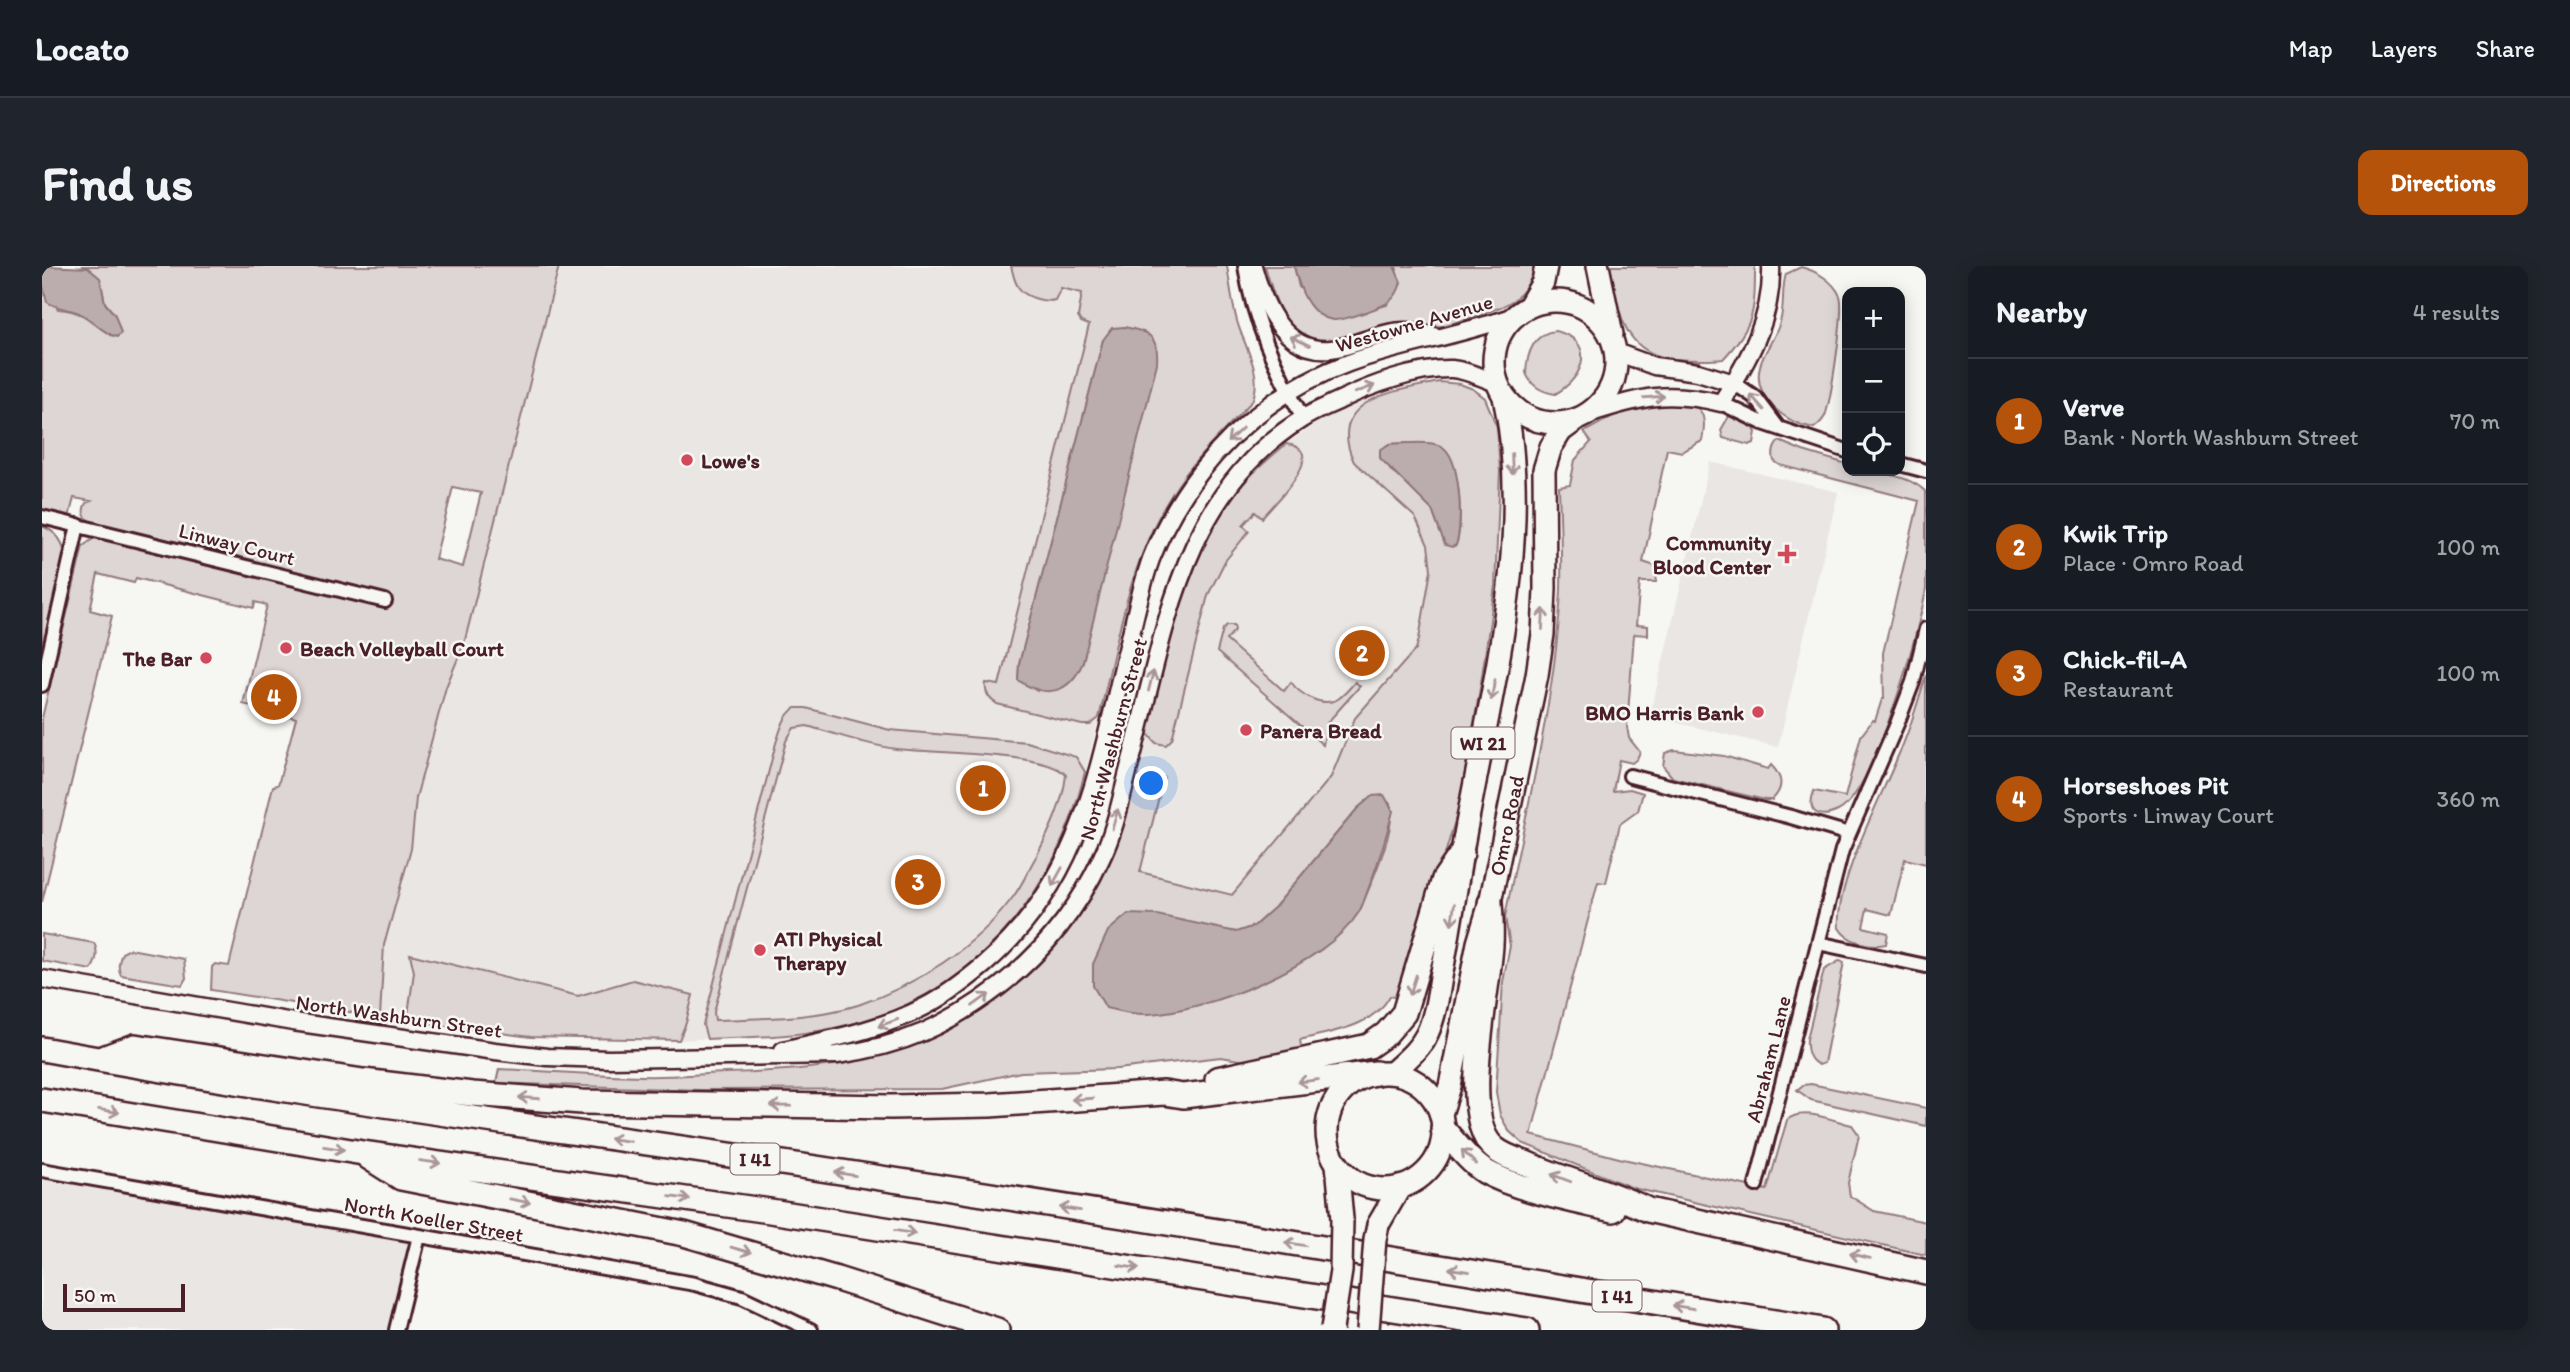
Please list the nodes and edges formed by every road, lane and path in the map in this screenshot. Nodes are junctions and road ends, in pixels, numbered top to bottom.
1 (1245, 266) edge
2 (1253, 266) edge
3 (1546, 266) edge
4 (1598, 266) edge
5 (1772, 266) edge
6 (1522, 311) junction
7 (1438, 336) junction
8 (1614, 346) junction
9 (1734, 383) junction
10 (1501, 390) junction
11 (1288, 392) junction
12 (1721, 403) junction
13 (1582, 417) junction
14 (1303, 418) junction
15 (1777, 426) junction
16 (1842, 450) edge
17 (1905, 465) edge
18 (1926, 471) edge
19 (42, 517) edge
20 (78, 525) junction
21 (385, 601) dead end
22 (1926, 629) edge
23 (42, 685) edge
24 (1630, 776) dead end
25 (1849, 834) junction
26 (1462, 853) junction
27 (1490, 903) junction
28 (1818, 943) junction
29 (1926, 966) edge
30 (42, 979) edge
31 (42, 1049) edge
32 (754, 1056) junction
33 (100, 1059) junction
34 (1384, 1073) junction
35 (1164, 1093) junction
36 (42, 1100) edge
37 (1442, 1121) junction
38 (363, 1153) junction
39 (1337, 1164) junction
40 (42, 1170) edge
41 (1756, 1185) dead end
42 (1400, 1187) junction
43 (1648, 1210) junction
44 (419, 1236) junction
45 (1926, 1272) edge
46 (396, 1330) edge
47 (811, 1330) edge
48 (997, 1330) edge
49 (1332, 1330) edge
50 (1368, 1330) edge
51 (1527, 1330) edge
52 (1823, 1330) edge

1 - 11 street
7 -> 2 street
3 - 6 highway
4 - 8 highway
5 - 9 street
6 - 7 street, Westowne Avenue
6 - 8 highway
6 - 10 highway
7 - 11 street, Westowne Avenue
8 - 9 street
8 - 13 highway
9 - 12 street
15 -> 9 street
10 - 13 highway
14 -> 10 street
10 -> 26 highway, Omro Road / WI 21
11 - 14 street
11 -> 32 street, North Washburn Street
13 -> 12 street, Omro Road
12 - 15 street
27 -> 13 highway, Omro Road / WI 21
32 -> 14 street, North Washburn Street
15 - 16 street
17 - 18 street
19 - 20 street, Linway Court
20 - 21 street, Linway Court
20 - 23 street
22 - 25 street, Abraham Lane
24 - 25 street
25 - 28 street, Abraham Lane
26 -> 34 highway, Omro Road / WI 21
26 -> 35 highway
27 - 37 highway, Omro Road / WI 21
43 -> 27 highway
28 - 29 street
28 - 41 street, Abraham Lane
30 - 32 street, North Washburn Street
31 - 33 highway, I 41
35 -> 33 highway
52 -> 33 highway, I 41
34 -> 35 highway
34 - 37 highway
34 - 39 highway
36 -> 38 highway, I 41
37 - 42 highway
43 -> 37 highway
38 -> 48 highway
38 -> 51 highway, I 41
39 - 42 highway
39 - 49 highway, bridge
40 - 44 street, North Koeller Street
42 - 50 highway, bridge
45 -> 43 highway
44 - 46 street
44 - 47 street, North Koeller Street

